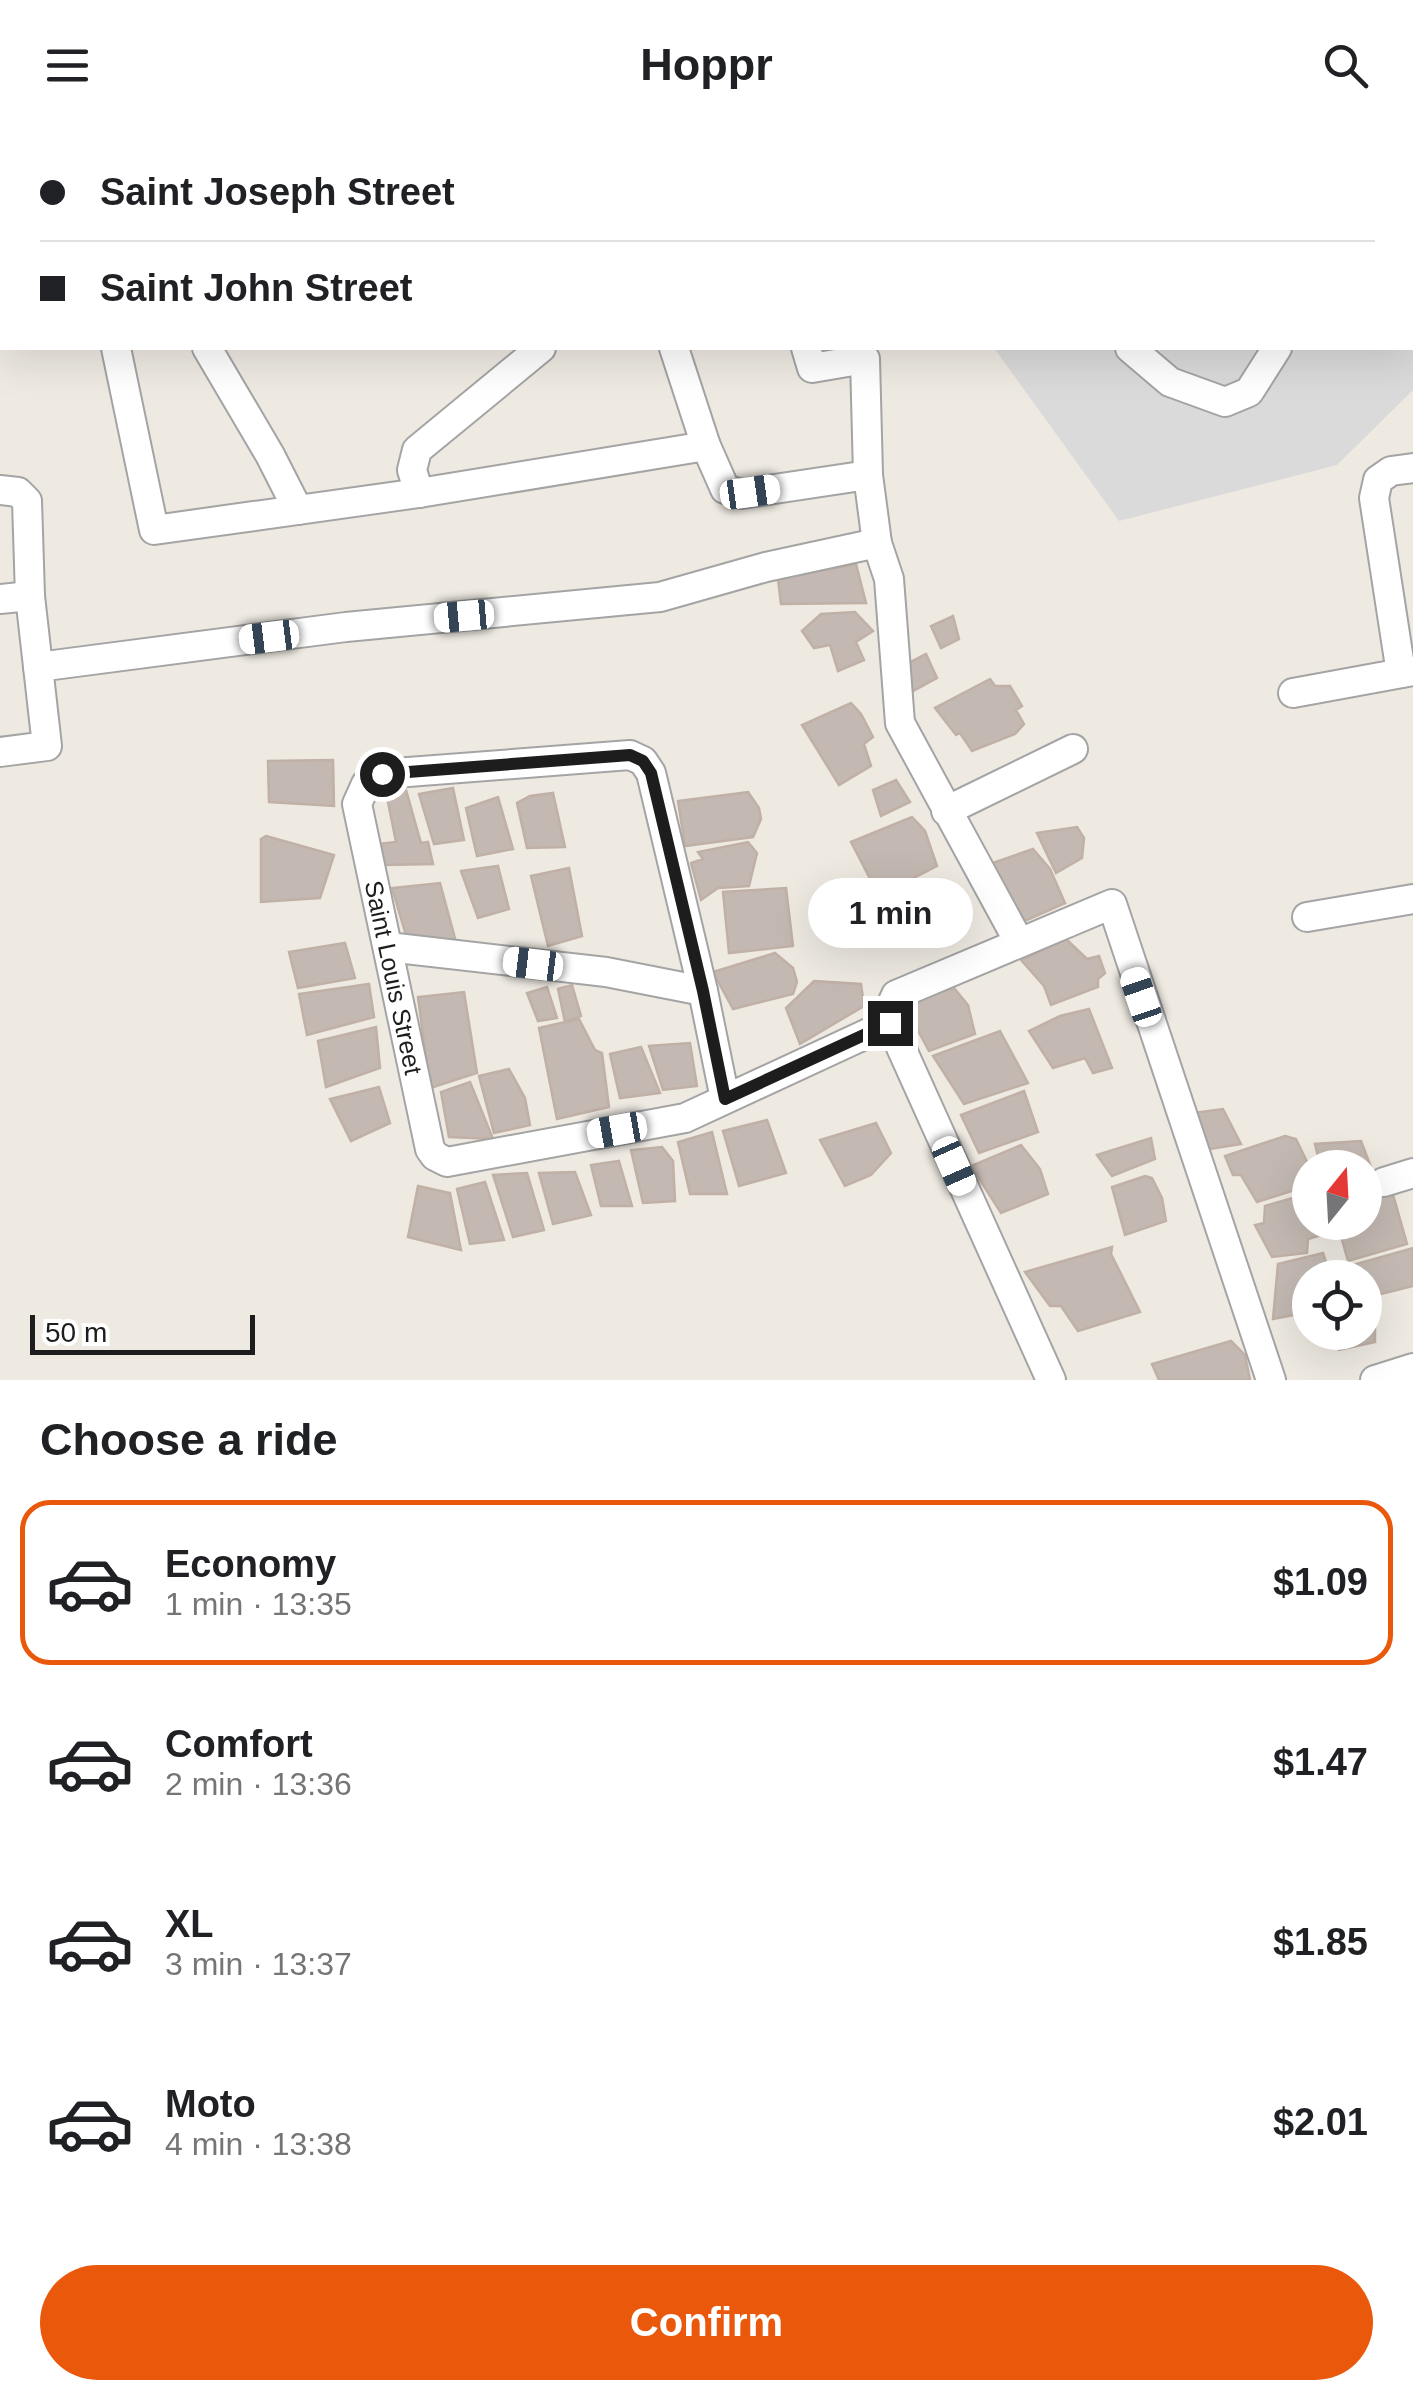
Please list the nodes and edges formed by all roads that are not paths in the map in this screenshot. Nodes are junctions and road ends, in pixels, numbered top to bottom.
1 (116, 350) edge
2 (207, 350) edge
3 (539, 350) edge
4 (675, 350) edge
5 (807, 350) edge
6 (1132, 350) edge
7 (1276, 350) edge
8 (706, 446) junction
9 (1413, 468) edge
10 (868, 475) junction
11 (0, 490) edge
12 (419, 493) junction
13 (298, 510) junction
14 (877, 543) junction
15 (30, 596) junction
16 (0, 599) edge
17 (38, 667) junction
18 (1407, 672) edge
19 (1293, 692) dead end
20 (1073, 748) dead end
21 (0, 752) edge
22 (946, 811) junction
23 (1413, 899) edge
24 (1307, 917) dead end
25 (1019, 942) junction
26 (388, 947) junction
27 (703, 991) junction
28 (890, 1023) junction
29 (725, 1099) junction
30 (1413, 1173) edge
31 (1384, 1182) dead end
32 (1413, 1368) edge
33 (1050, 1380) edge
34 (1271, 1380) edge
35 (1375, 1380) edge

1 - 13 street
2 - 13 street
3 - 12 street
4 - 8 street
5 - 10 street
6 - 7 street
8 - 10 street
8 - 12 street
9 - 18 street
10 - 14 street
11 - 15 street
12 - 13 street
14 - 17 street
14 - 22 street
15 - 16 street
15 - 17 street
17 - 21 street
18 - 19 street
20 - 22 street
22 - 25 street
23 - 24 street
25 - 28 street
25 - 34 street
26 - 27 street
26 - 27 street, Saint Louis Street
26 - 29 street, Saint Louis Street
27 - 29 street
28 - 29 street
28 - 33 street
30 - 31 street
32 - 35 street

